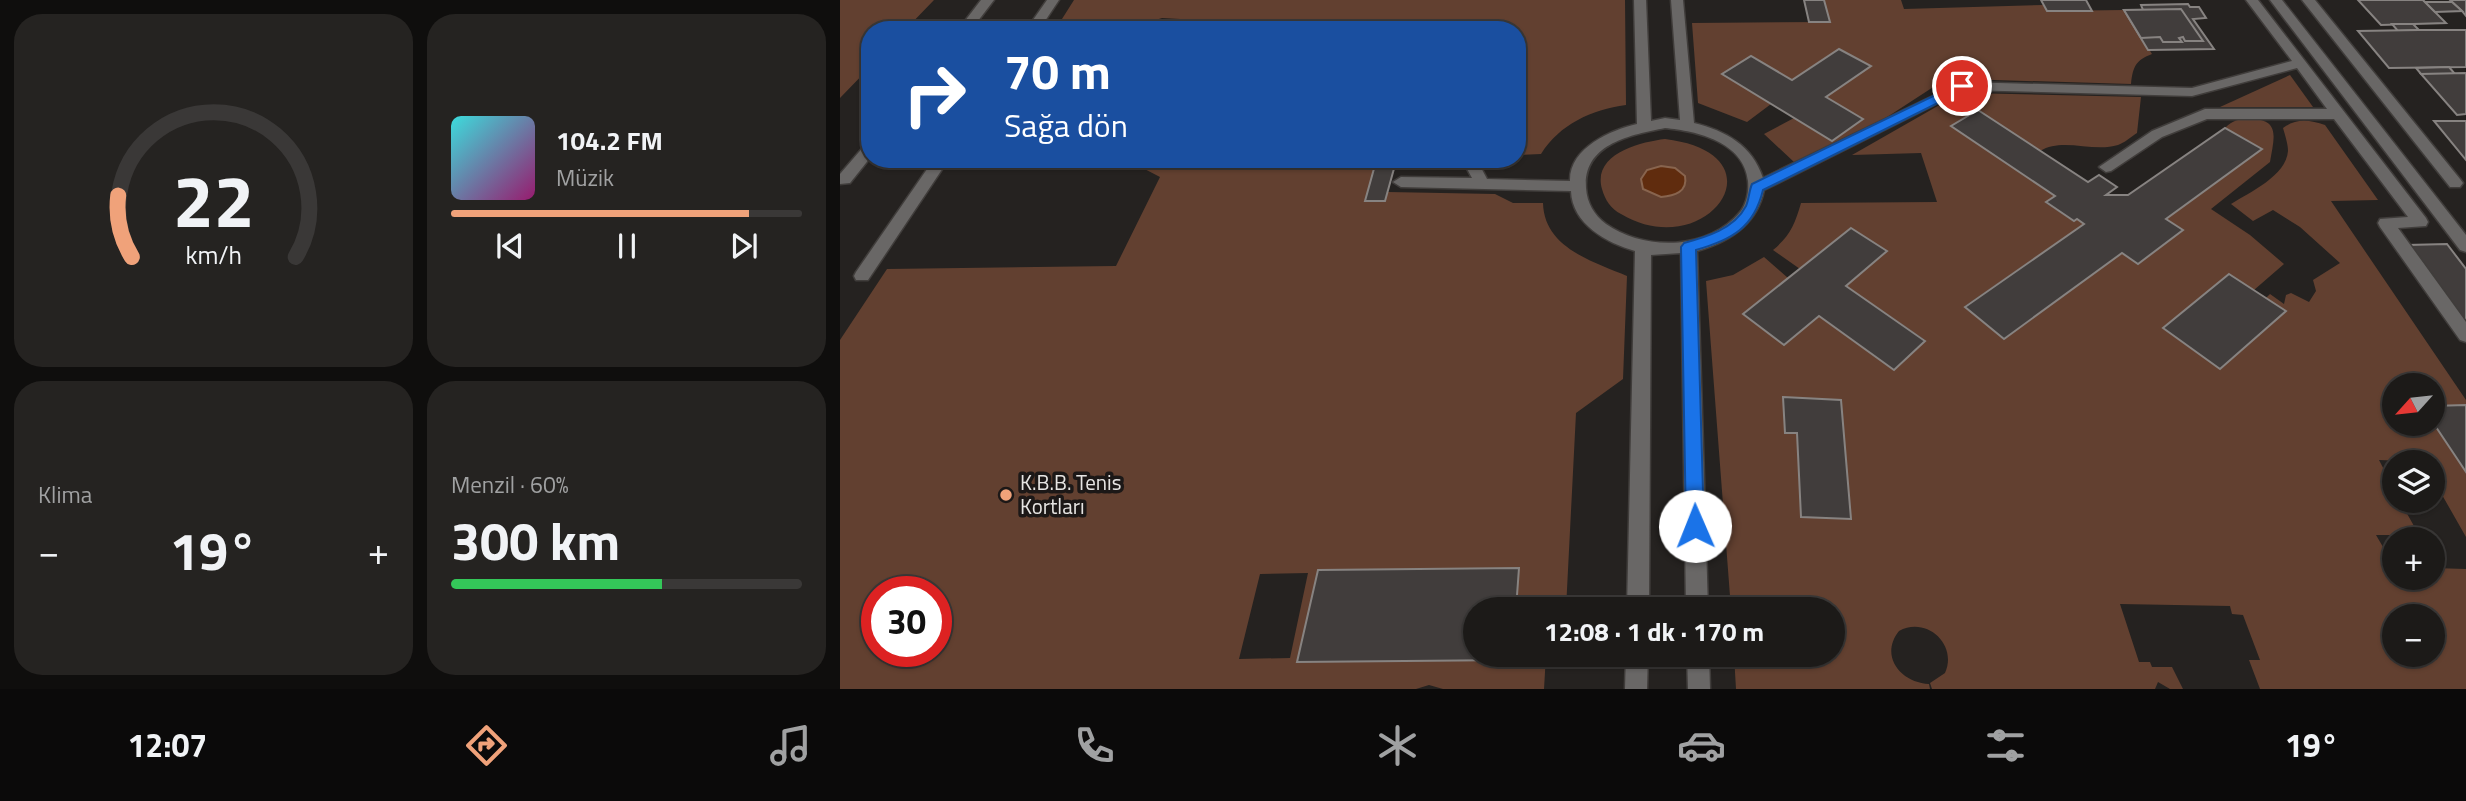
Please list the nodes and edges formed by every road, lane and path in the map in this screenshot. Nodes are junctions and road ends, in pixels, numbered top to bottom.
1 (988, 0) edge
2 (1053, 0) edge
3 (1640, 0) edge
4 (1677, 0) edge
5 (2252, 0) edge
6 (2276, 0) edge
7 (2308, 0) edge
8 (971, 21) edge
9 (1038, 21) edge
10 (2301, 63) junction
11 (2192, 92) junction
12 (2205, 114) junction
13 (2340, 114) junction
14 (1644, 125) junction
15 (1687, 125) junction
16 (861, 159) edge
17 (2106, 167) dead end
18 (936, 168) edge
19 (1474, 168) edge
20 (842, 181) edge
21 (1401, 182) dead end
22 (2455, 183) dead end
23 (1482, 184) junction
24 (1574, 186) junction
25 (1757, 187) junction
26 (2466, 246) edge
27 (1643, 247) junction
28 (1689, 247) junction
29 (862, 276) dead end
30 (2466, 335) edge
31 (1638, 597) edge
32 (1697, 597) edge
33 (1637, 667) edge
34 (1698, 667) edge
35 (1636, 689) edge
36 (1699, 689) edge

1 - 8 street
2 - 9 street
3 - 14 street
4 - 15 street
5 - 10 street
6 - 26 street
7 - 22 street
10 - 11 street
10 - 13 street
11 - 12 street
11 - 25 street
12 - 13 street
12 - 17 street
13 - 30 street
14 - 15 street
14 - 24 street
15 - 25 street
16 - 20 street
18 - 29 street
19 - 23 street
21 - 23 street
23 - 24 street
24 - 27 street
25 - 28 street
27 - 28 street
27 - 31 street
28 - 32 street
33 - 35 street
34 - 36 street

